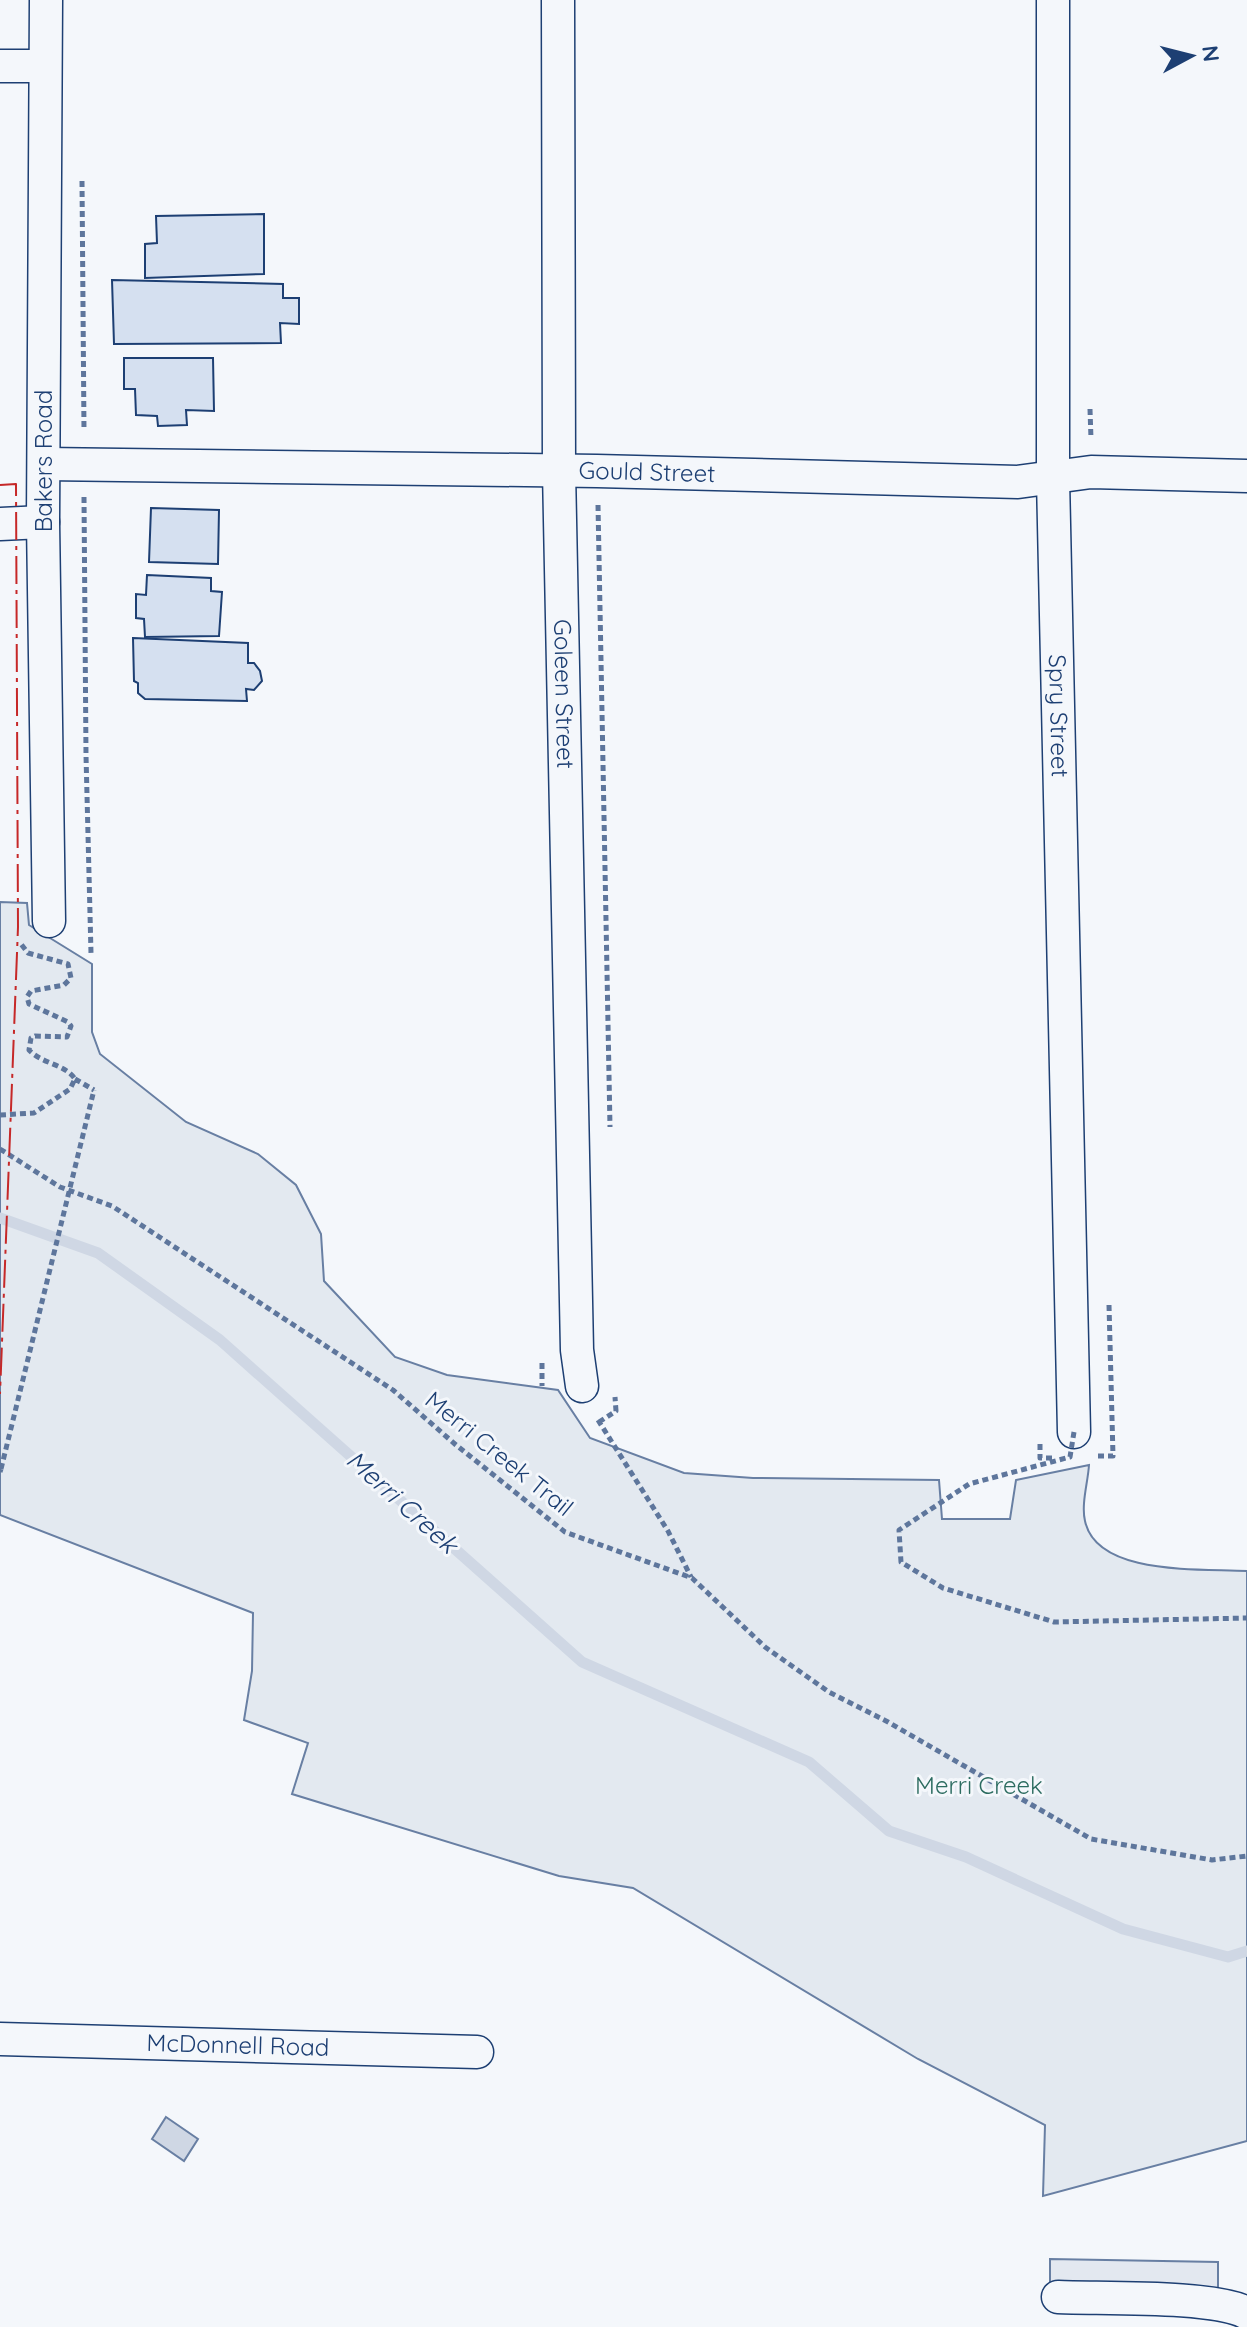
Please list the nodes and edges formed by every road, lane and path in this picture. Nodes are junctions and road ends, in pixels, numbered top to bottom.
1 (46, 0) edge
2 (558, 0) edge
3 (1053, 0) edge
4 (0, 66) edge
5 (44, 66) junction
6 (1090, 406) dead end
7 (45, 464) junction
8 (559, 471) junction
9 (597, 471) junction
10 (1091, 472) junction
11 (1247, 476) edge
12 (1053, 479) junction
13 (43, 522) junction
14 (0, 524) edge
15 (49, 921) dead end
16 (16, 937) dead end
17 (75, 1079) junction
18 (0, 1115) edge
19 (610, 1127) dead end
20 (0, 1149) edge
21 (1109, 1297) dead end
22 (582, 1386) joint
23 (615, 1395) dead end
24 (599, 1422) junction
25 (1074, 1432) joint
26 (1113, 1456) dead end
27 (0, 1470) edge
28 (692, 1578) junction
29 (1247, 1618) edge
30 (1247, 1856) edge
31 (0, 2039) edge
32 (477, 2052) dead end
33 (1058, 2297) dead end
34 (1247, 2313) edge

1 - 5 street, Bakers Road
2 - 8 street, Goleen Street
3 - 12 street, Spry Street
4 - 5 street
5 - 7 street, Bakers Road
6 - 10 path
7 - 8 street, Gould Street
7 - 13 street, Bakers Road
8 - 9 street, Gould Street
8 - 22 street, Goleen Street
9 - 12 street, Gould Street
9 - 19 path
10 - 11 street, Gould Street
10 - 12 street, Gould Street
12 - 25 street, Spry Street
13 - 14 street
13 - 15 street, Bakers Road
16 - 17 path
17 - 18 path
17 - 27 path, bridge
20 - 28 path, Merri Creek Trail
21 - 26 path
22 - 24 path
23 - 24 path
24 - 28 path
25 - 29 path, bridge
28 - 30 path, Merri Creek Trail
31 - 32 street, McDonnell Road
33 - 34 street

